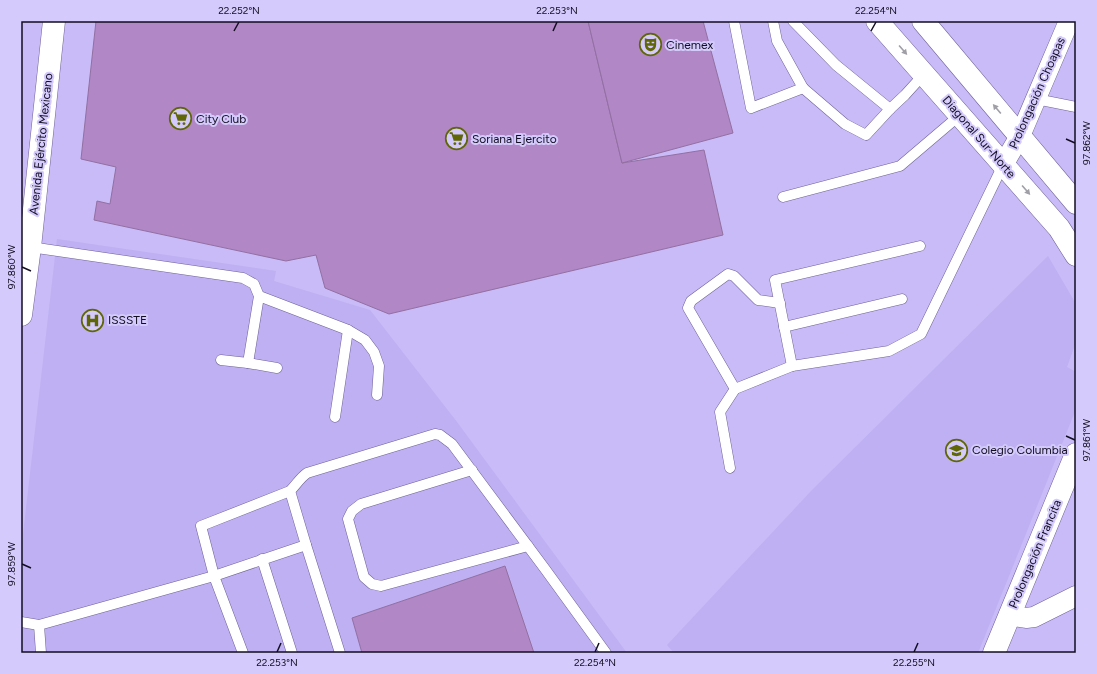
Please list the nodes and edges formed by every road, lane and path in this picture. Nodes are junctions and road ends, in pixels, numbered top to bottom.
1 (54, 21) edge
2 (734, 21) edge
3 (773, 21) edge
4 (793, 21) edge
5 (877, 21) edge
6 (923, 21) edge
7 (1069, 21) edge
8 (924, 74) junction
9 (803, 88) junction
10 (1036, 99) junction
11 (1076, 107) edge
12 (890, 109) junction
13 (960, 115) junction
14 (1020, 136) junction
15 (1003, 165) junction
16 (783, 198) dead end
17 (1076, 203) edge
18 (25, 245) edge
19 (920, 246) dead end
20 (1076, 255) edge
21 (259, 296) junction
22 (902, 299) dead end
23 (780, 303) junction
24 (21, 315) edge
25 (784, 328) junction
26 (348, 330) junction
27 (221, 360) dead end
28 (248, 363) junction
29 (792, 366) junction
30 (277, 368) dead end
31 (736, 389) junction
32 (377, 395) dead end
33 (335, 417) dead end
34 (1076, 454) edge
35 (730, 468) dead end
36 (472, 470) junction
37 (290, 491) junction
38 (306, 545) junction
39 (528, 546) junction
40 (262, 560) junction
41 (214, 576) junction
42 (1076, 596) edge
43 (1009, 616) junction
44 (21, 622) edge
45 (39, 625) junction
46 (41, 653) edge
47 (243, 653) edge
48 (292, 653) edge
49 (340, 653) edge
50 (606, 653) edge
51 (994, 653) edge

1 - 18 street, Avenida Ejército Mexicano
2 - 9 lane
3 - 9 lane
4 - 12 lane
5 -> 8 street, Diagonal Sur-Norte
14 -> 6 street
7 - 10 street, Prolongación Choapas
8 - 12 lane
8 - 13 street, Diagonal Sur-Norte
9 - 12 lane
10 - 11 lane
10 - 14 street, Prolongación Choapas
13 - 15 street, Diagonal Sur-Norte
13 - 16 lane
14 - 15 street, Prolongación Choapas
14 - 17 street
15 -> 20 street, Diagonal Sur-Norte
15 - 29 lane
18 - 21 lane
18 - 24 street, Avenida Ejército Mexicano
19 - 23 lane
21 - 26 lane
21 - 28 lane
22 - 25 lane
23 - 25 lane
23 - 31 lane
25 - 29 lane
26 - 32 lane
26 - 33 lane
27 - 28 lane
28 - 30 lane
29 - 31 lane
31 - 35 lane
34 - 43 street, Prolongación Francita
36 - 37 lane
36 - 39 lane
36 - 39 lane
37 - 38 lane
37 - 41 lane
38 - 40 lane
38 - 49 lane
39 - 50 lane
40 - 41 lane
40 - 48 lane
41 - 45 lane
41 - 47 lane
42 - 43 street
43 - 51 street, Prolongación Francita
44 - 45 lane
45 - 46 lane

